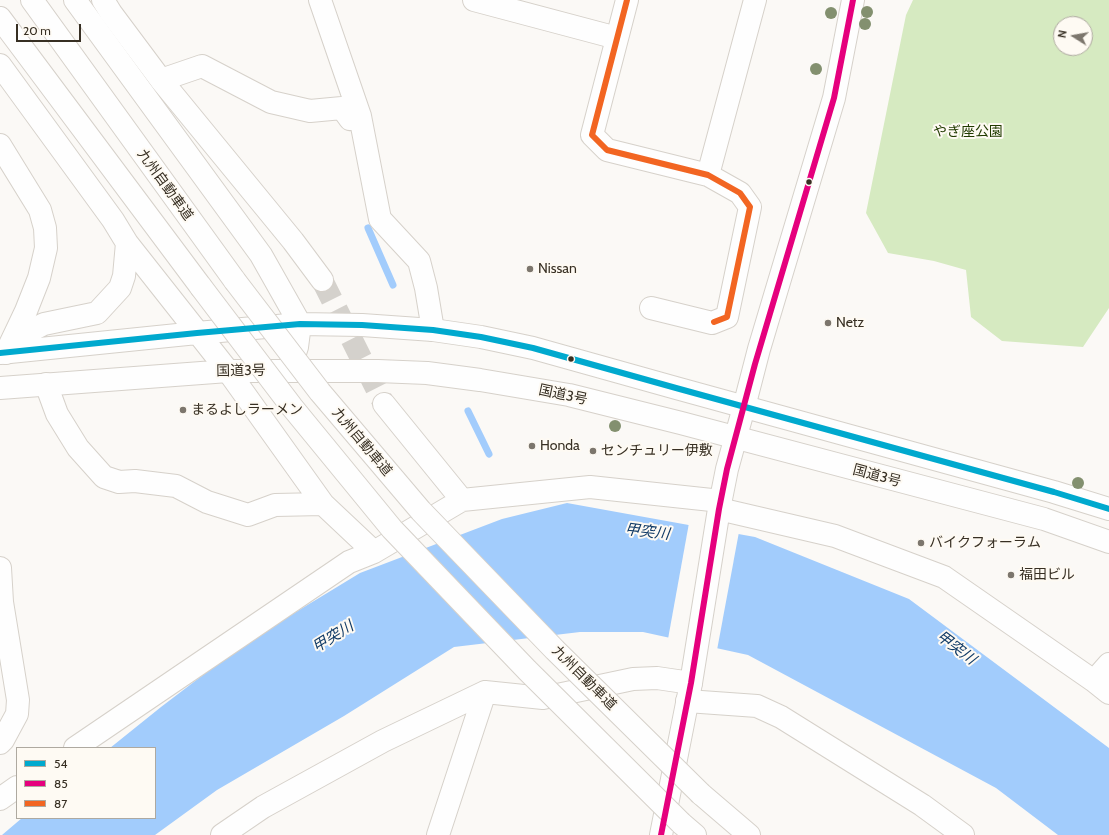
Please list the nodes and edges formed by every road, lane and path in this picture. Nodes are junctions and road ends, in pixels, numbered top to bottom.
1 (32, 0) edge
2 (75, 0) edge
3 (320, 0) edge
4 (474, 0) edge
5 (627, 0) edge
6 (755, 0) edge
7 (853, 0) edge
8 (109, 4) edge
9 (0, 18) edge
10 (617, 38) junction
11 (0, 65) edge
12 (161, 80) junction
13 (360, 116) junction
14 (0, 145) edge
15 (708, 175) junction
16 (127, 243) junction
17 (322, 280) tunnel mouth
18 (651, 308) dead end
19 (300, 324) junction
20 (433, 330) junction
21 (197, 333) junction
22 (3, 353) edge
23 (228, 371) junction
24 (289, 371) junction
25 (46, 384) junction
26 (0, 388) edge
27 (384, 404) tunnel mouth
28 (744, 407) junction
29 (735, 438) junction
30 (462, 500) junction
31 (323, 504) junction
32 (720, 505) junction
33 (1109, 509) edge
34 (1109, 542) edge
35 (374, 552) junction
36 (0, 568) edge
37 (1109, 664) edge
38 (1102, 687) edge
39 (485, 692) junction
40 (689, 692) junction
41 (0, 743) edge
42 (76, 747) edge
43 (16, 788) edge
44 (0, 799) edge
45 (263, 807) junction
46 (688, 829) edge
47 (222, 835) edge
48 (248, 835) edge
49 (438, 835) edge
50 (661, 835) edge
51 (749, 835) edge
52 (963, 835) edge

1 - 51 main road, 九州自動車道, bridge
2 - 19 main road
3 - 13 main road
4 - 10 main road
5 - 10 main road
6 - 15 main road
7 - 28 main road
8 - 12 main road
9 - 46 main road, bridge
10 - 15 main road
11 - 16 main road
12 - 13 main road
12 - 17 main road
13 - 20 main road
14 - 22 main road
15 - 18 main road
16 - 21 main road
16 - 22 main road
19 - 20 main road
19 - 21 main road
19 - 24 main road
20 - 28 main road
21 - 22 main road
21 - 23 main road
23 - 24 main road, 国道3号
23 - 25 main road, 国道3号
23 - 31 main road
24 - 29 main road, 国道3号
25 - 26 main road, 国道3号
25 - 31 main road
27 - 30 main road
28 - 29 main road
28 - 33 main road
29 - 32 main road
29 - 34 main road, 国道3号
30 - 32 main road
30 - 35 main road
31 - 35 main road
32 - 38 main road
32 - 40 main road
35 - 42 main road
36 - 41 main road
37 - 38 main road
39 - 40 main road
39 - 45 main road
39 - 49 main road
40 - 50 main road
40 - 52 main road
43 - 44 main road
45 - 47 main road
45 - 48 main road

